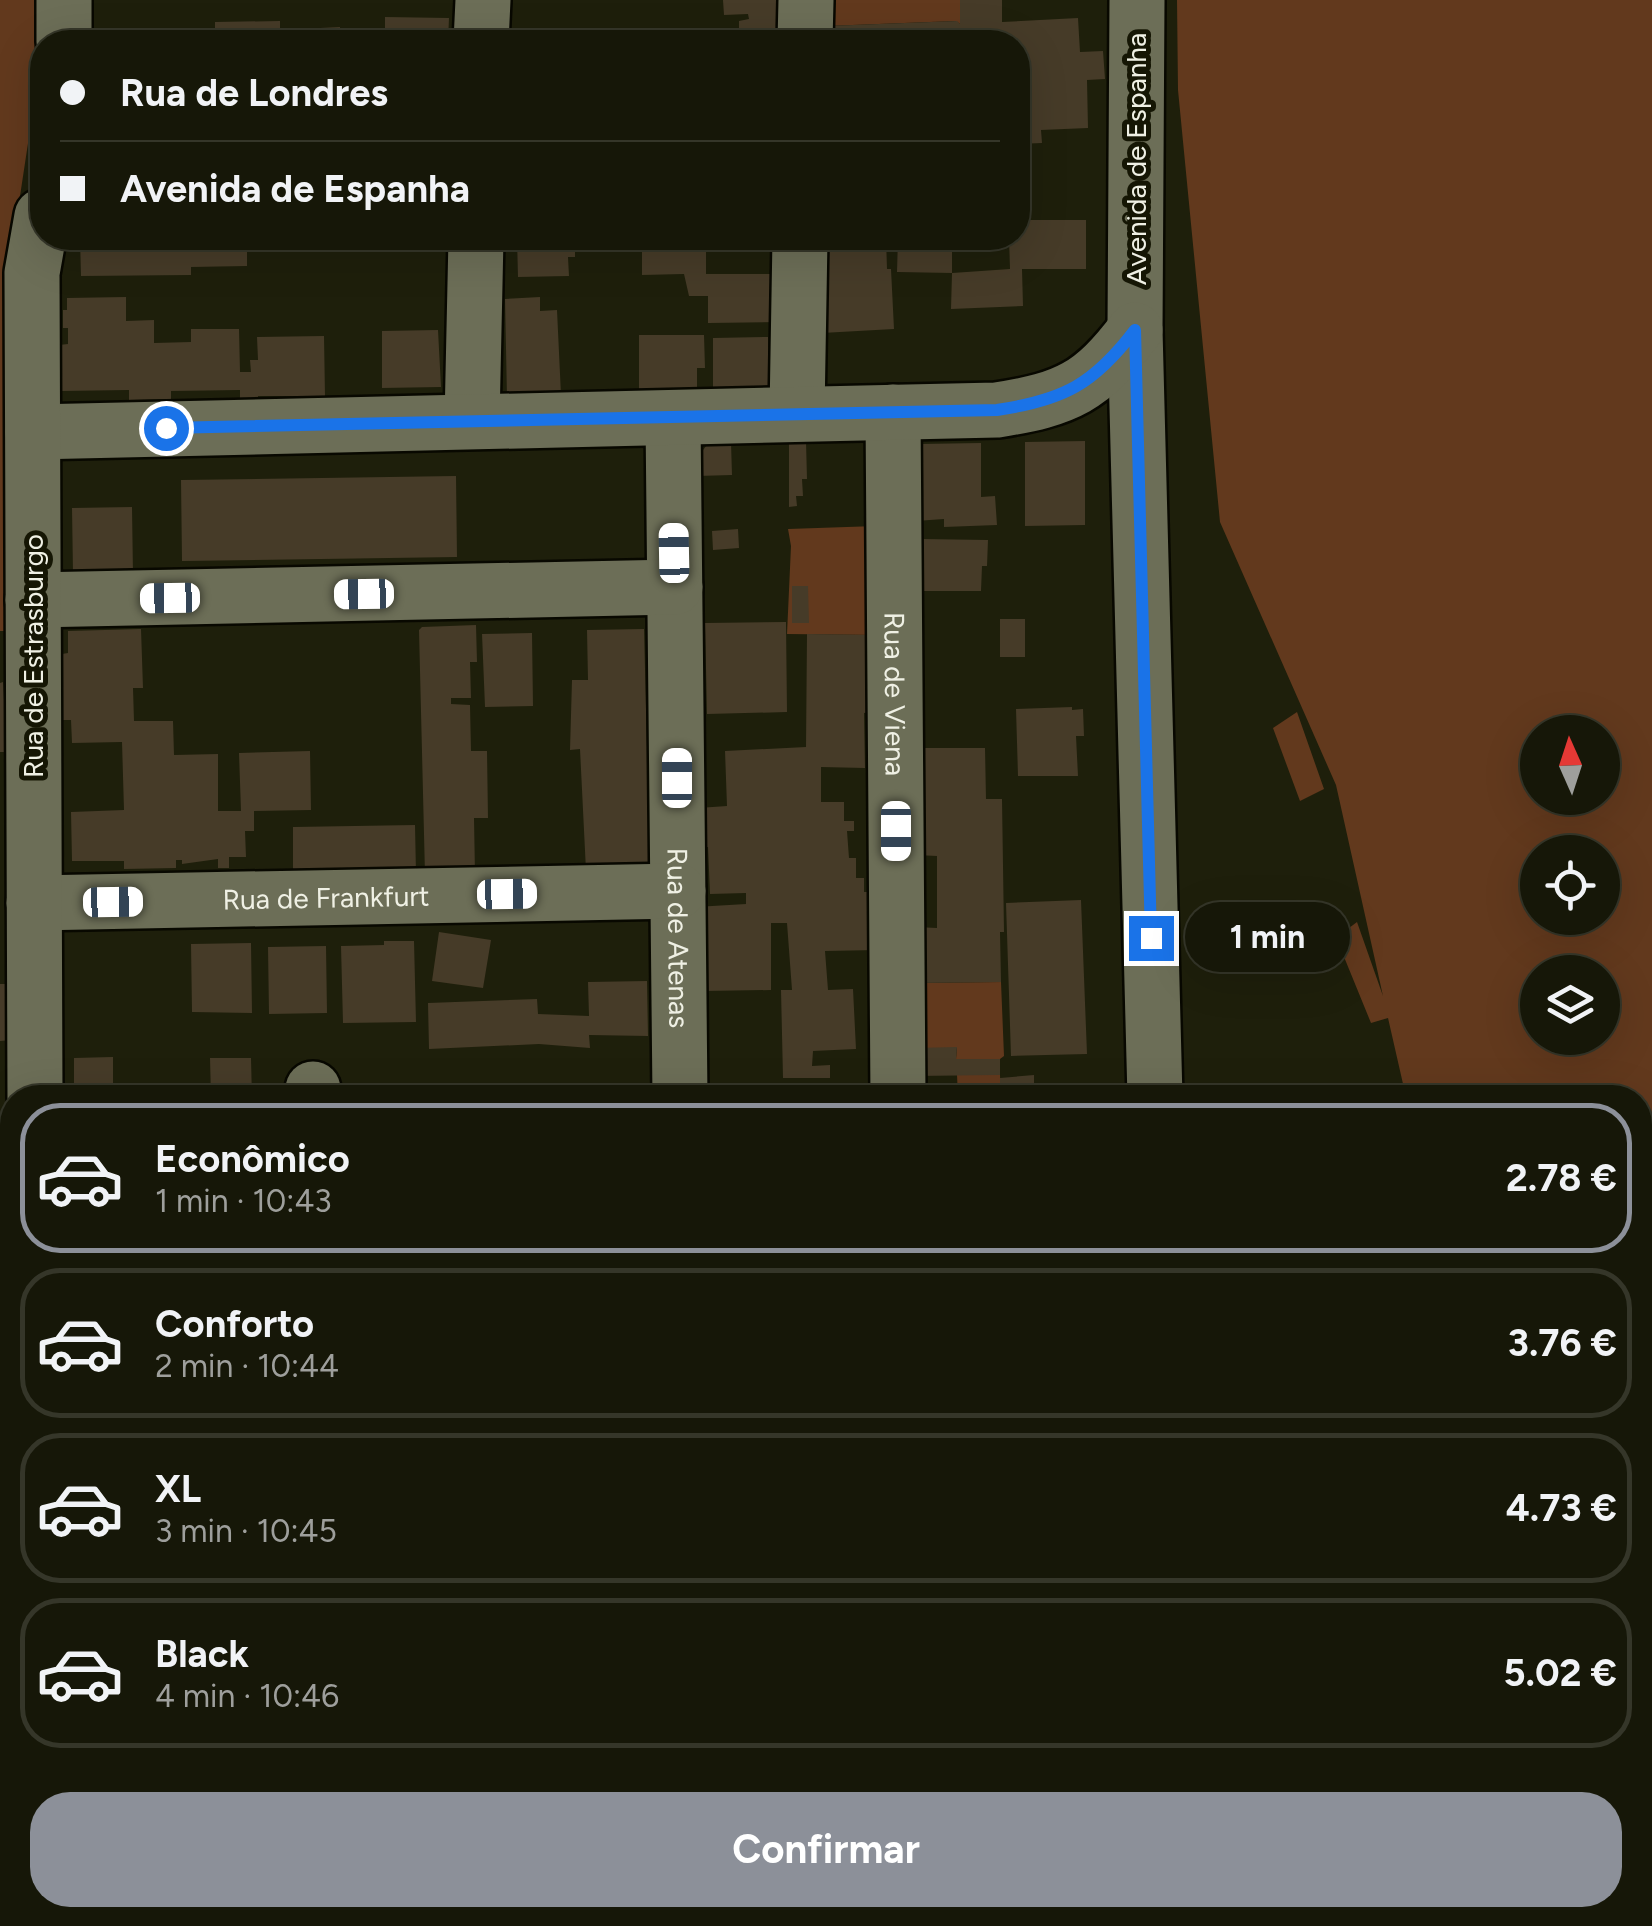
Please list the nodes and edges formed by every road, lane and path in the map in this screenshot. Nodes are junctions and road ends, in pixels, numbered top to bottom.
1 (64, 0) edge
2 (483, 0) edge
3 (806, 0) edge
4 (1137, 0) edge
5 (64, 30) edge
6 (482, 30) edge
7 (805, 30) edge
8 (36, 250) edge
9 (476, 250) edge
10 (800, 250) edge
11 (1135, 330) junction
12 (894, 412) junction
13 (796, 413) junction
14 (673, 418) junction
15 (472, 421) junction
16 (32, 432) junction
17 (675, 587) junction
18 (33, 600) junction
19 (678, 892) junction
20 (34, 903) junction
21 (35, 1085) edge
22 (680, 1085) edge
23 (898, 1085) edge
24 (1155, 1085) edge

1 - 5 street
2 - 6 street
3 - 7 street
4 - 11 street, Avenida de Espanha
8 - 16 street, Rua de Estrasburgo
9 - 15 street
10 - 13 street
11 - 12 street
11 - 24 street, Avenida de Espanha
12 - 13 street
12 - 23 street, Rua de Viena
13 - 14 street
14 - 15 street
14 - 17 street, Rua de Atenas
15 - 16 street
16 - 18 street, Rua de Estrasburgo
17 - 18 street
17 - 19 street, Rua de Atenas
18 - 20 street, Rua de Estrasburgo
19 - 20 street, Rua de Frankfurt
19 - 22 street, Rua de Atenas
20 - 21 street, Rua de Estrasburgo

